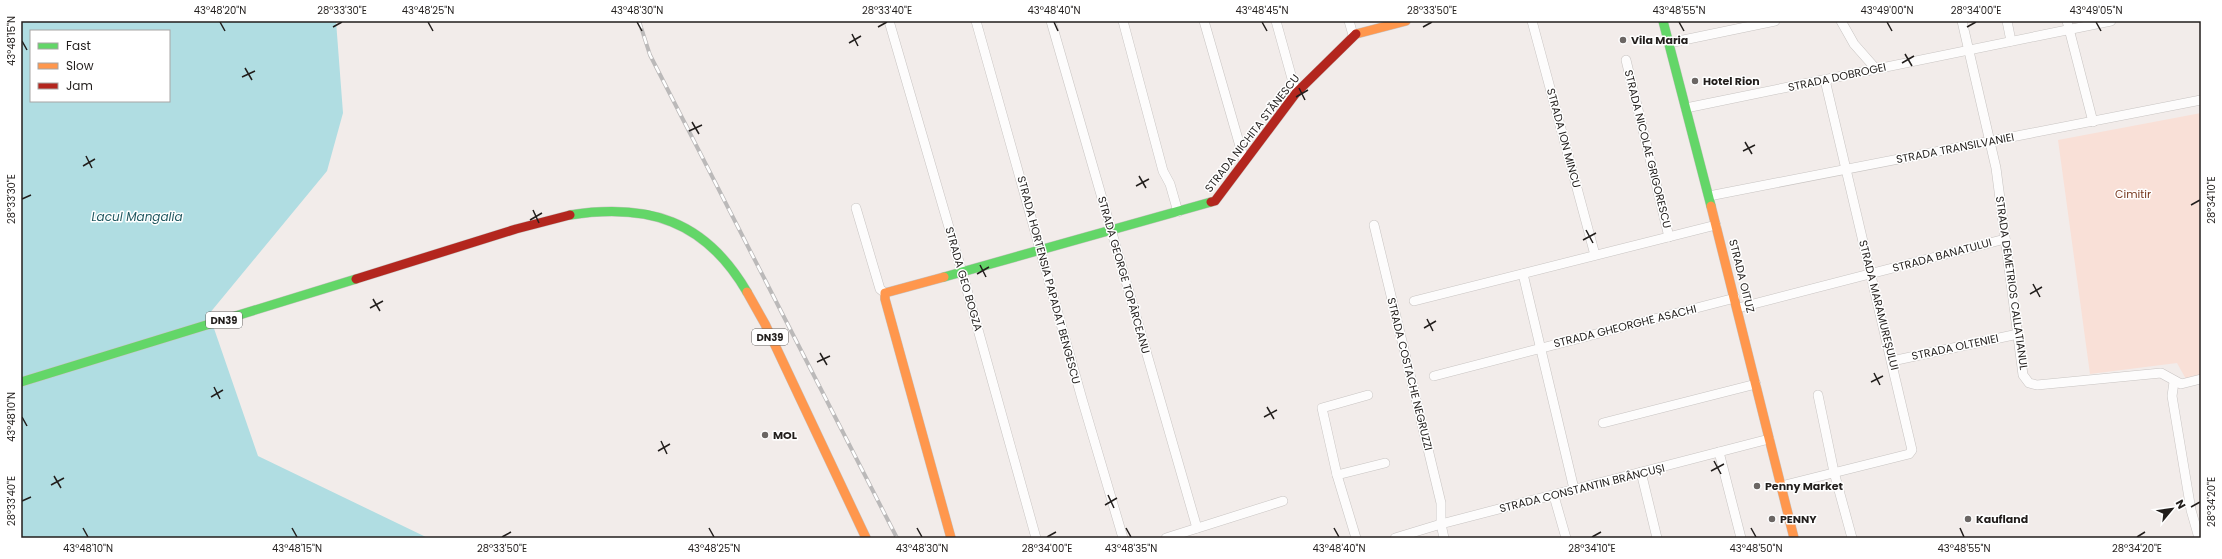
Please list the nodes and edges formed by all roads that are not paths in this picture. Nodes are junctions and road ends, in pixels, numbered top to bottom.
1 (889, 21) edge
2 (976, 21) edge
3 (1051, 21) edge
4 (1122, 21) edge
5 (1204, 21) edge
6 (1276, 21) edge
7 (1349, 21) edge
8 (1406, 21) edge
9 (1532, 21) edge
10 (1663, 21) edge
11 (1775, 21) edge
12 (1841, 21) edge
13 (1962, 21) edge
14 (2007, 21) edge
15 (2111, 21) edge
16 (2068, 25) edge
17 (1353, 35) junction
18 (2012, 41) junction
19 (1669, 43) junction
20 (1969, 49) junction
21 (1626, 60) dead end
22 (1876, 69) junction
23 (1825, 80) junction
24 (1296, 93) junction
25 (2201, 100) edge
26 (1686, 108) junction
27 (2094, 122) junction
28 (1991, 141) junction
29 (1244, 160) junction
30 (1846, 168) junction
31 (1709, 196) junction
32 (856, 208) dead end
33 (1178, 212) junction
34 (1374, 225) dead end
35 (1716, 225) junction
36 (1111, 231) junction
37 (1669, 237) junction
38 (2006, 239) junction
39 (1041, 250) junction
40 (1595, 255) junction
41 (962, 272) junction
42 (1523, 274) junction
43 (1871, 274) junction
44 (886, 293) junction
45 (1735, 298) junction
46 (1414, 301) dead end
47 (1738, 308) junction
48 (2018, 334) junction
49 (1540, 348) junction
50 (1892, 361) junction
51 (1434, 376) dead end
52 (2201, 380) edge
53 (21, 382) edge
54 (2174, 382) junction
55 (1756, 384) junction
56 (1368, 395) dead end
57 (1818, 395) dead end
58 (1603, 423) dead end
59 (1769, 439) junction
60 (1719, 452) junction
61 (1385, 463) dead end
62 (1641, 472) junction
63 (1834, 472) junction
64 (1337, 475) junction
65 (1781, 486) junction
66 (1574, 489) junction
67 (1554, 496) junction
68 (1283, 501) dead end
69 (1441, 524) junction
70 (1197, 528) junction
71 (1178, 536) edge
72 (1405, 536) edge
73 (866, 538) edge
74 (951, 538) edge
75 (1036, 538) edge
76 (1123, 538) edge
77 (1166, 538) edge
78 (1356, 538) edge
79 (1395, 538) edge
80 (1444, 538) edge
81 (1566, 538) edge
82 (1657, 538) edge
83 (1741, 538) edge
84 (1794, 538) edge
85 (1852, 538) edge
86 (2199, 538) edge

1 - 41 street, STRADA GEO BOGZA
2 - 39 street, STRADA HORTENSIA PAPADAT BENGESCU
3 - 36 street, STRADA GEORGE TOPÂRCEANU
4 - 33 street
5 - 29 street
6 - 24 street
7 - 17 street
8 - 17 main road
9 - 40 street, STRADA ION MINCU
10 - 19 main road, STRADA OITUZ
11 - 19 street
12 - 22 street
13 - 20 street, STRADA DEMETRIOS CALLATIANUL
14 - 18 street
15 - 16 street, STRADA DOBROGEI
16 - 18 street, STRADA DOBROGEI
16 - 27 street
17 - 24 main road, STRADA NICHITA STĂNESCU
18 - 20 street, STRADA DOBROGEI
19 - 26 main road, STRADA OITUZ
20 - 22 street, STRADA DOBROGEI
20 - 28 street, STRADA DEMETRIOS CALLATIANUL
21 - 37 street, STRADA NICOLAE GRIGORESCU
22 - 23 street, STRADA DOBROGEI
23 - 26 street, STRADA DOBROGEI
23 - 30 street, STRADA MARAMUREȘULUI
24 - 29 main road, STRADA NICHITA STĂNESCU
25 - 27 street, STRADA TRANSILVANIEI
26 - 31 main road, STRADA OITUZ
27 - 28 street, STRADA TRANSILVANIEI
28 - 30 street, STRADA TRANSILVANIEI
28 - 38 street, STRADA DEMETRIOS CALLATIANUL
29 - 33 main road, STRADA NICHITA STĂNESCU
30 - 31 street, STRADA TRANSILVANIEI
30 - 43 street, STRADA MARAMUREȘULUI
31 - 35 main road, STRADA OITUZ
32 - 44 street
33 - 36 main road, STRADA NICHITA STĂNESCU
34 - 69 street, STRADA COSTACHE NEGRUZZI
35 - 37 street
35 - 45 main road, STRADA OITUZ
36 - 39 main road, STRADA NICHITA STĂNESCU
36 - 70 street, STRADA GEORGE TOPÂRCEANU
37 - 40 street
38 - 43 street, STRADA BANATULUI
38 - 48 street, STRADA DEMETRIOS CALLATIANUL
39 - 41 main road, STRADA NICHITA STĂNESCU
39 - 76 street, STRADA HORTENSIA PAPADAT BENGESCU
40 - 42 street
41 - 44 main road, STRADA NICHITA STĂNESCU
41 - 75 street, STRADA GEO BOGZA
42 - 46 street
42 - 49 street
43 - 47 street, STRADA BANATULUI
43 - 50 street, STRADA MARAMUREȘULUI
44 - 74 main road
45 - 47 main road, STRADA OITUZ
45 - 49 street, STRADA GHEORGHE ASACHI
47 - 55 main road, STRADA OITUZ
48 - 50 street, STRADA OLTENIEI
48 - 54 street, STRADA DEMETRIOS CALLATIANUL
49 - 51 street
49 - 66 street, STRADA GHEORGHE ASACHI
50 - 63 street, STRADA MARAMUREȘULUI
52 - 54 street
53 - 73 main road, DN39
54 - 86 street
55 - 58 street
55 - 59 main road, STRADA OITUZ
56 - 64 street
57 - 63 street
59 - 60 street, STRADA CONSTANTIN BRÂNCUȘI
59 - 65 main road, STRADA OITUZ
60 - 62 street, STRADA CONSTANTIN BRÂNCUȘI
60 - 83 street
61 - 64 street
62 - 66 street, STRADA CONSTANTIN BRÂNCUȘI
62 - 82 street
63 - 65 street, STRADA MARAMUREȘULUI
63 - 85 street
64 - 78 street
65 - 84 main road, STRADA OITUZ
66 - 67 street, STRADA CONSTANTIN BRÂNCUȘI
67 - 69 street, STRADA CONSTANTIN BRÂNCUȘI
67 - 81 street
68 - 70 street
69 - 72 street, STRADA CONSTANTIN BRÂNCUȘI
69 - 80 street
70 - 71 street
71 - 77 street
72 - 79 street, STRADA CONSTANTIN BRÂNCUȘI

